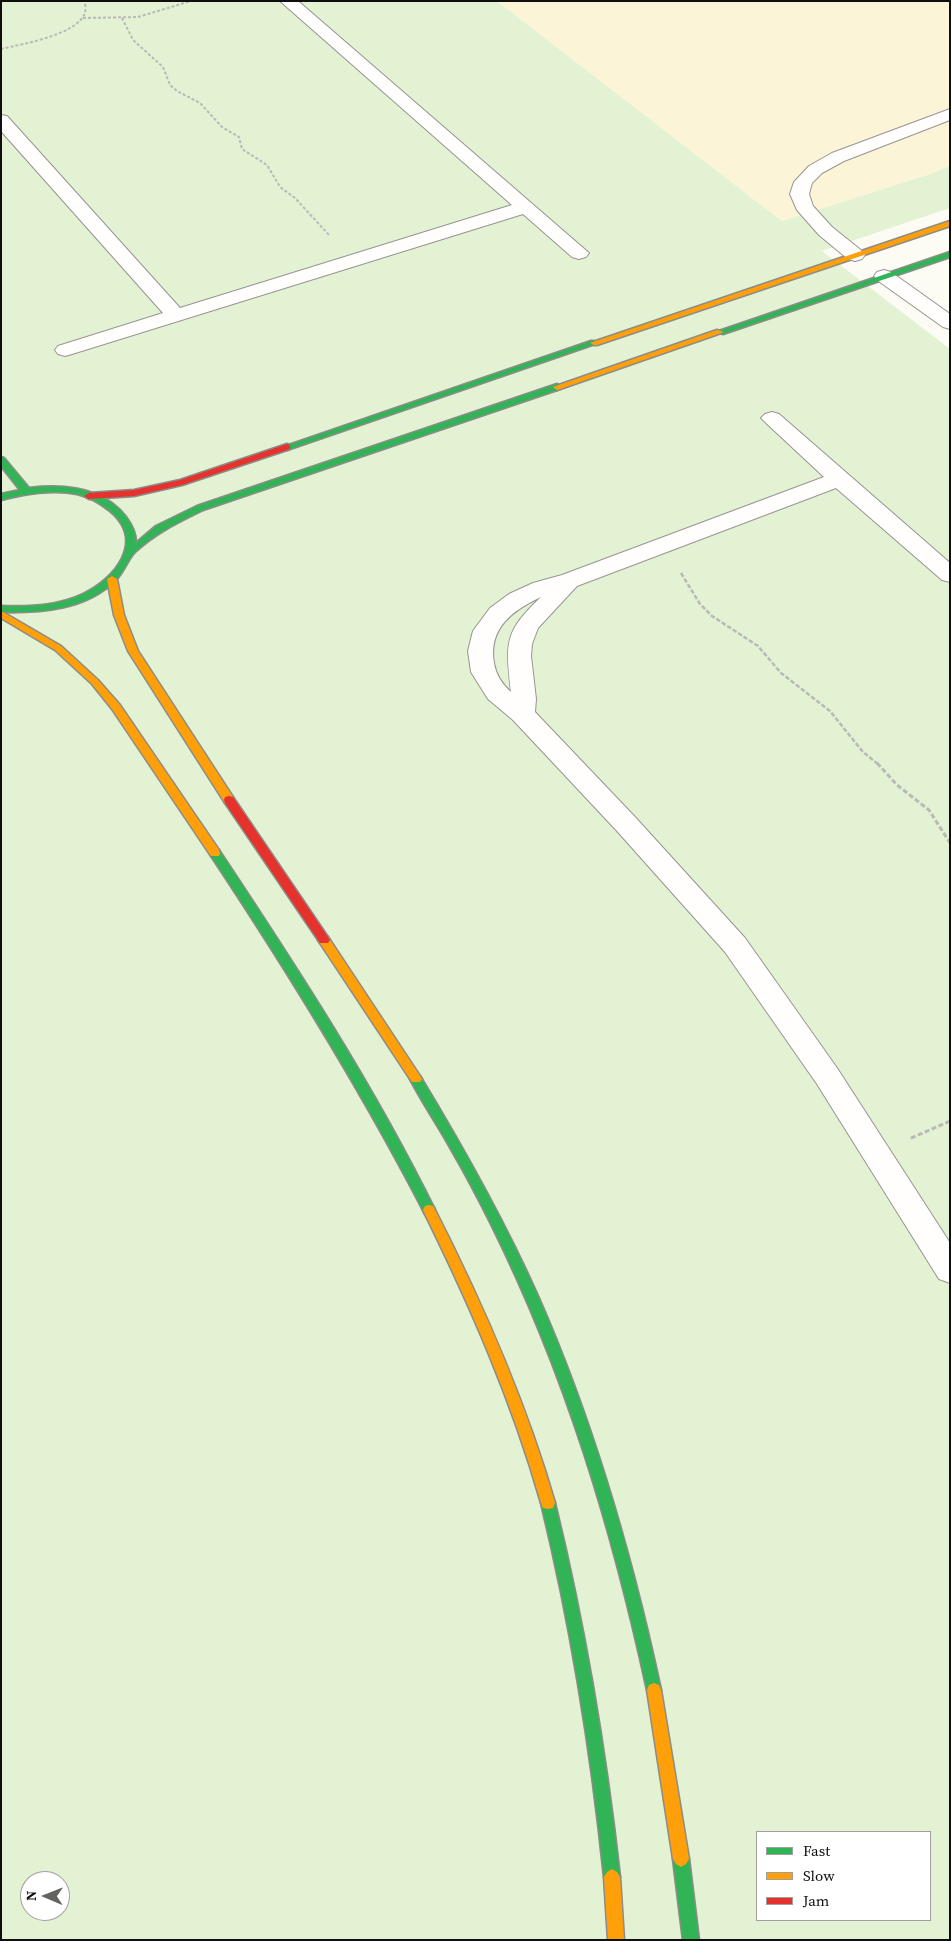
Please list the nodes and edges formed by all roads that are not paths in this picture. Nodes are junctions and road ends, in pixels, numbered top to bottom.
1 (288, 1) edge
2 (950, 114) edge
3 (1, 120) edge
4 (525, 207) junction
5 (950, 223) edge
6 (579, 253) dead end
7 (950, 254) edge
8 (855, 255) junction
9 (884, 276) junction
10 (176, 316) junction
11 (950, 323) edge
12 (65, 350) dead end
13 (772, 418) dead end
14 (1, 460) edge
15 (839, 479) junction
16 (26, 490) junction
17 (89, 496) junction
18 (1, 497) edge
19 (130, 552) junction
20 (950, 574) edge
21 (112, 579) junction
22 (569, 581) junction
23 (1, 609) edge
24 (1, 614) edge
25 (522, 714) junction
26 (950, 1270) edge
27 (616, 1940) edge
28 (691, 1940) edge

1 - 4 street
2 - 8 street
3 - 10 street
4 - 6 street
4 - 10 street
5 - 8 street
7 - 9 street
8 - 17 street
9 - 11 street
9 - 19 street
10 - 12 street
13 - 15 street
14 - 16 street
15 - 20 street
15 - 22 street
16 - 17 street
16 - 18 street
17 - 19 street
19 - 21 street
21 - 23 street
21 - 28 street
22 - 25 street
22 - 25 street
24 - 27 street
25 - 26 street

